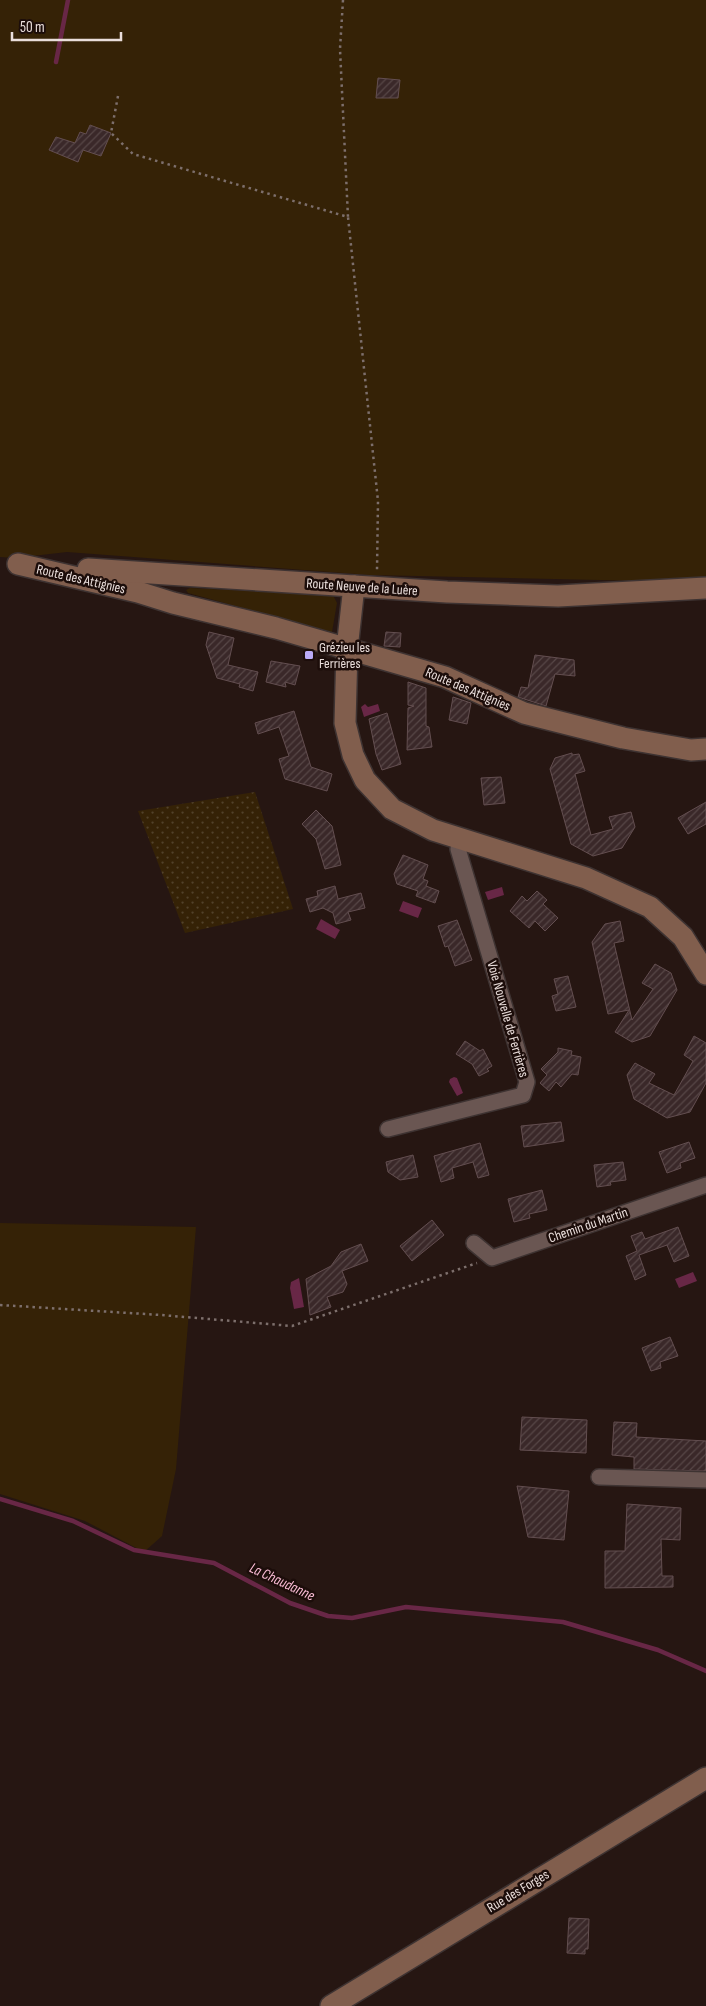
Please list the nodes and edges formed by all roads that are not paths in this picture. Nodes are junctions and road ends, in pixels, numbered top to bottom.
1 (9, 564) edge
2 (166, 575) junction
3 (354, 586) junction
4 (706, 588) edge
5 (173, 603) junction
6 (347, 649) junction
7 (706, 749) edge
8 (460, 839) junction
9 (706, 974) edge
10 (388, 1128) dead end
11 (706, 1185) edge
12 (474, 1243) dead end
13 (600, 1477) dead end
14 (706, 1480) edge
15 (706, 1778) edge
16 (331, 2006) edge

1 - 2 street, Route Neuve de la Luère
1 - 5 street, Route des Attignies
2 - 3 street, Route Neuve de la Luère
2 - 5 street
3 - 4 street, Route Neuve de la Luère
3 - 6 street
5 - 6 street, Route des Attignies
6 - 7 street, Route des Attignies
6 - 8 street
8 - 9 street
8 - 10 street, Voie Nouvelle de Ferrières
11 - 12 street, Chemin du Martin
13 - 14 street
15 - 16 street, Rue des Forges

